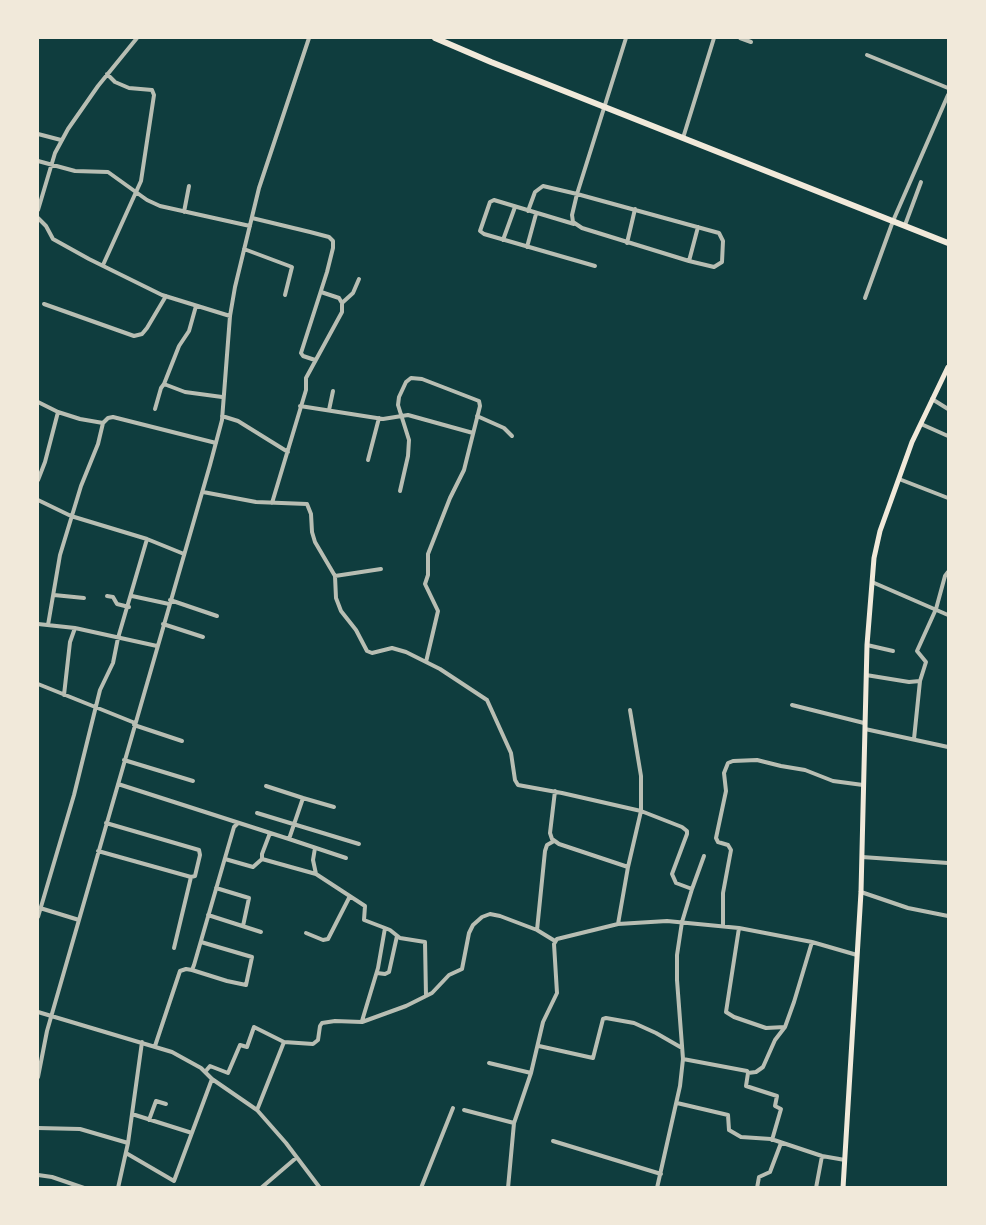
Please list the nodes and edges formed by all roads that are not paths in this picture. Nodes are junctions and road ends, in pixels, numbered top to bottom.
1 (137, 38) edge
2 (309, 38) edge
3 (435, 38) edge
4 (626, 38) edge
5 (714, 38) edge
6 (740, 38) edge
7 (751, 42) dead end
8 (867, 55) dead end
9 (107, 74) junction
10 (948, 88) edge
11 (948, 95) edge
12 (604, 107) junction
13 (38, 134) edge
14 (682, 138) junction
15 (62, 140) junction
16 (38, 161) edge
17 (52, 164) junction
18 (921, 182) dead end
19 (189, 186) dead end
20 (138, 192) junction
21 (577, 194) junction
22 (515, 207) junction
23 (635, 209) junction
24 (38, 210) edge
25 (528, 211) junction
26 (184, 213) junction
27 (536, 214) junction
28 (38, 218) edge
29 (252, 218) junction
30 (893, 221) junction
31 (574, 224) junction
32 (905, 225) junction
33 (250, 226) junction
34 (698, 227) junction
35 (503, 240) junction
36 (627, 243) junction
37 (948, 243) edge
38 (527, 247) junction
39 (244, 249) junction
40 (689, 261) junction
41 (103, 265) junction
42 (596, 266) dead end
43 (359, 279) dead end
44 (321, 292) junction
45 (285, 295) dead end
46 (166, 296) junction
47 (866, 298) dead end
48 (339, 299) junction
49 (44, 304) dead end
50 (196, 306) junction
51 (230, 316) junction
52 (315, 360) junction
53 (948, 367) edge
54 (946, 377) edge
55 (164, 384) junction
56 (333, 391) dead end
57 (222, 397) junction
58 (932, 399) junction
59 (38, 402) edge
60 (300, 406) junction
61 (155, 409) dead end
62 (948, 409) edge
63 (329, 410) junction
64 (58, 412) junction
65 (400, 415) junction
66 (222, 416) junction
67 (477, 416) junction
68 (379, 418) junction
69 (103, 423) junction
70 (920, 424) junction
71 (473, 433) junction
72 (512, 436) dead end
73 (948, 436) edge
74 (216, 443) junction
75 (288, 452) junction
76 (368, 460) dead end
77 (898, 479) junction
78 (38, 480) edge
79 (400, 491) dead end
80 (203, 492) junction
81 (948, 498) edge
82 (38, 500) edge
83 (272, 503) junction
84 (71, 516) junction
85 (147, 539) junction
86 (184, 554) junction
87 (381, 569) dead end
88 (948, 572) edge
89 (335, 576) junction
90 (871, 581) junction
91 (54, 596) junction
92 (107, 596) dead end
93 (132, 596) junction
94 (84, 598) dead end
95 (170, 602) junction
96 (129, 607) junction
97 (936, 609) junction
98 (217, 615) dead end
99 (948, 615) edge
100 (38, 624) edge
101 (163, 624) junction
102 (48, 625) junction
103 (75, 628) junction
104 (203, 637) dead end
105 (118, 638) junction
106 (867, 645) junction
107 (157, 646) junction
108 (892, 651) dead end
109 (426, 662) junction
110 (866, 675) junction
111 (920, 681) junction
112 (38, 684) edge
113 (64, 695) junction
114 (792, 705) dead end
115 (96, 708) junction
116 (630, 710) dead end
117 (134, 724) junction
118 (864, 726) junction
119 (914, 739) junction
120 (182, 741) dead end
121 (948, 747) edge
122 (124, 760) junction
123 (193, 781) dead end
124 (118, 784) junction
125 (863, 784) junction
126 (266, 786) dead end
127 (555, 791) junction
128 (303, 798) junction
129 (334, 807) dead end
130 (641, 811) junction
131 (257, 813) dead end
132 (106, 823) junction
133 (238, 823) junction
134 (294, 824) junction
135 (270, 833) junction
136 (289, 839) junction
137 (554, 841) junction
138 (359, 844) dead end
139 (315, 848) junction
140 (98, 850) junction
141 (704, 856) dead end
142 (862, 857) junction
143 (346, 858) dead end
144 (225, 859) junction
145 (262, 859) junction
146 (948, 862) edge
147 (628, 867) junction
148 (316, 874) junction
149 (191, 877) junction
150 (216, 888) junction
151 (692, 889) junction
152 (861, 892) junction
153 (350, 896) junction
154 (40, 908) junction
155 (208, 915) junction
156 (948, 916) edge
157 (38, 917) edge
158 (78, 920) junction
159 (682, 922) junction
160 (618, 924) junction
161 (243, 926) junction
162 (723, 926) junction
163 (384, 928) junction
164 (739, 928) junction
165 (537, 930) junction
166 (261, 932) dead end
167 (306, 933) dead end
168 (397, 936) junction
169 (555, 941) junction
170 (201, 942) junction
171 (812, 942) junction
172 (174, 948) dead end
173 (857, 955) junction
174 (192, 970) junction
175 (376, 973) junction
176 (426, 996) junction
177 (38, 1012) edge
178 (52, 1015) junction
179 (362, 1022) junction
180 (785, 1027) junction
181 (142, 1042) junction
182 (284, 1042) junction
183 (156, 1046) junction
184 (539, 1046) junction
185 (682, 1048) junction
186 (683, 1059) junction
187 (489, 1063) dead end
188 (206, 1072) junction
189 (531, 1073) junction
190 (748, 1073) junction
191 (38, 1077) edge
192 (212, 1078) junction
193 (677, 1103) junction
194 (166, 1104) dead end
195 (453, 1108) dead end
196 (257, 1110) junction
197 (464, 1110) dead end
198 (132, 1114) junction
199 (149, 1120) junction
200 (514, 1123) junction
201 (38, 1128) edge
202 (192, 1133) junction
203 (772, 1140) junction
204 (553, 1141) dead end
205 (128, 1143) junction
206 (781, 1143) junction
207 (126, 1153) junction
208 (822, 1156) junction
209 (296, 1158) junction
210 (845, 1160) junction
211 (661, 1174) junction
212 (38, 1175) edge
213 (84, 1188) edge
214 (118, 1188) edge
215 (261, 1188) edge
216 (320, 1188) edge
217 (421, 1188) edge
218 (508, 1188) edge
219 (657, 1188) edge
220 (757, 1188) edge
221 (816, 1188) edge
222 (843, 1188) edge

1 - 9 street
2 - 29 street
3 - 12 main road
4 - 12 street
5 - 14 street
6 - 7 street
8 - 10 street
9 - 15 street
9 - 20 street
11 - 30 street
12 - 14 main road
12 - 21 street
13 - 15 street
14 - 30 main road
15 - 17 street
16 - 17 street
17 - 20 street
17 - 24 street
18 - 32 street
19 - 26 street
20 - 26 street
20 - 41 street
21 - 23 street
21 - 25 street
21 - 31 street
22 - 25 street
22 - 35 street
22 - 35 street
23 - 34 street
23 - 36 street
25 - 27 street
26 - 33 street
27 - 31 street
27 - 38 street
28 - 41 street
29 - 33 street
29 - 44 street
30 - 32 main road
30 - 47 street
31 - 36 street
32 - 37 main road
33 - 39 street
34 - 40 street
34 - 40 street
35 - 38 street
36 - 40 street
38 - 42 street
39 - 45 street
39 - 51 street
41 - 46 street
43 - 48 street
44 - 48 street
44 - 52 street
46 - 49 street
46 - 50 street
48 - 52 street
50 - 51 street
50 - 55 street
51 - 57 street
52 - 60 street
53 - 54 main road
54 - 58 main road
55 - 57 street
55 - 61 street
56 - 63 street
57 - 66 street
58 - 62 street
58 - 70 main road
59 - 64 street
60 - 63 street
60 - 75 street
63 - 68 street
64 - 69 street
64 - 78 street
65 - 67 street
65 - 68 street
65 - 71 street
65 - 79 street
66 - 74 street
66 - 75 street
67 - 71 street
67 - 72 street
68 - 76 street
69 - 74 street
69 - 84 street
70 - 73 street
70 - 77 main road
71 - 109 street
74 - 80 street
75 - 83 street
77 - 81 street
77 - 90 main road
80 - 83 street
80 - 86 street
82 - 84 street
83 - 89 street
84 - 85 street
84 - 91 street
85 - 86 street
85 - 93 street
86 - 95 street
87 - 89 street
88 - 97 street
89 - 109 street
90 - 97 street
90 - 106 main road
91 - 94 street
91 - 102 street
92 - 96 street
93 - 95 street
93 - 96 street
95 - 98 street
95 - 101 street
96 - 105 street
97 - 99 street
97 - 111 street
100 - 102 street
101 - 104 street
101 - 107 street
102 - 103 street
103 - 105 street
103 - 113 street
105 - 107 street
105 - 115 street
106 - 108 street
106 - 110 main road
107 - 117 street
109 - 127 street
110 - 111 street
110 - 118 main road
111 - 119 street
112 - 113 street
113 - 115 street
114 - 118 street
115 - 117 street
115 - 154 street
116 - 130 street
117 - 120 street
117 - 122 street
118 - 119 street
118 - 125 main road
119 - 121 street
122 - 123 street
122 - 124 street
124 - 132 street
124 - 133 street
125 - 142 main road
125 - 162 street
126 - 128 street
127 - 130 street
127 - 137 street
128 - 129 street
128 - 134 street
130 - 147 street
130 - 151 street
131 - 134 street
132 - 140 street
132 - 149 street
133 - 135 street
133 - 144 street
134 - 136 street
134 - 138 street
135 - 136 street
135 - 145 street
136 - 139 street
137 - 147 street
137 - 165 street
139 - 143 street
139 - 148 street
140 - 149 street
140 - 158 street
141 - 151 street
142 - 146 street
142 - 152 main road
144 - 145 street
144 - 150 street
145 - 148 street
147 - 160 street
148 - 153 street
149 - 172 street
150 - 155 street
150 - 161 street
151 - 159 street
152 - 156 street
152 - 173 main road
153 - 163 street
153 - 167 street
154 - 157 street
154 - 158 street
155 - 161 street
155 - 170 street
158 - 178 street
159 - 160 street
159 - 162 street
159 - 185 street
160 - 169 street
161 - 166 street
162 - 164 street
163 - 168 street
163 - 175 street
164 - 171 street
164 - 180 street
165 - 169 street
165 - 176 street
168 - 175 street
168 - 176 street
169 - 184 street
170 - 174 street
170 - 174 street
171 - 173 street
171 - 180 street
173 - 210 main road
174 - 183 street
175 - 179 street
176 - 179 street
177 - 178 street
178 - 181 street
178 - 191 street
179 - 182 street
180 - 190 street
181 - 183 street
181 - 198 street
182 - 188 street
182 - 196 street
183 - 188 street
184 - 185 street
184 - 189 street
185 - 186 street
186 - 190 street
186 - 193 street
187 - 189 street
188 - 192 street
189 - 200 street
190 - 203 street
192 - 196 street
192 - 202 street
193 - 203 street
193 - 211 street
194 - 199 street
195 - 217 street
196 - 209 street
197 - 200 street
198 - 199 street
198 - 205 street
199 - 202 street
200 - 218 street
201 - 205 street
202 - 207 street
203 - 206 street
204 - 211 street
205 - 207 street
206 - 208 street
206 - 220 street
207 - 214 street
208 - 210 street
208 - 221 street
209 - 215 street
209 - 216 street
210 - 222 main road
211 - 219 street
212 - 213 street

